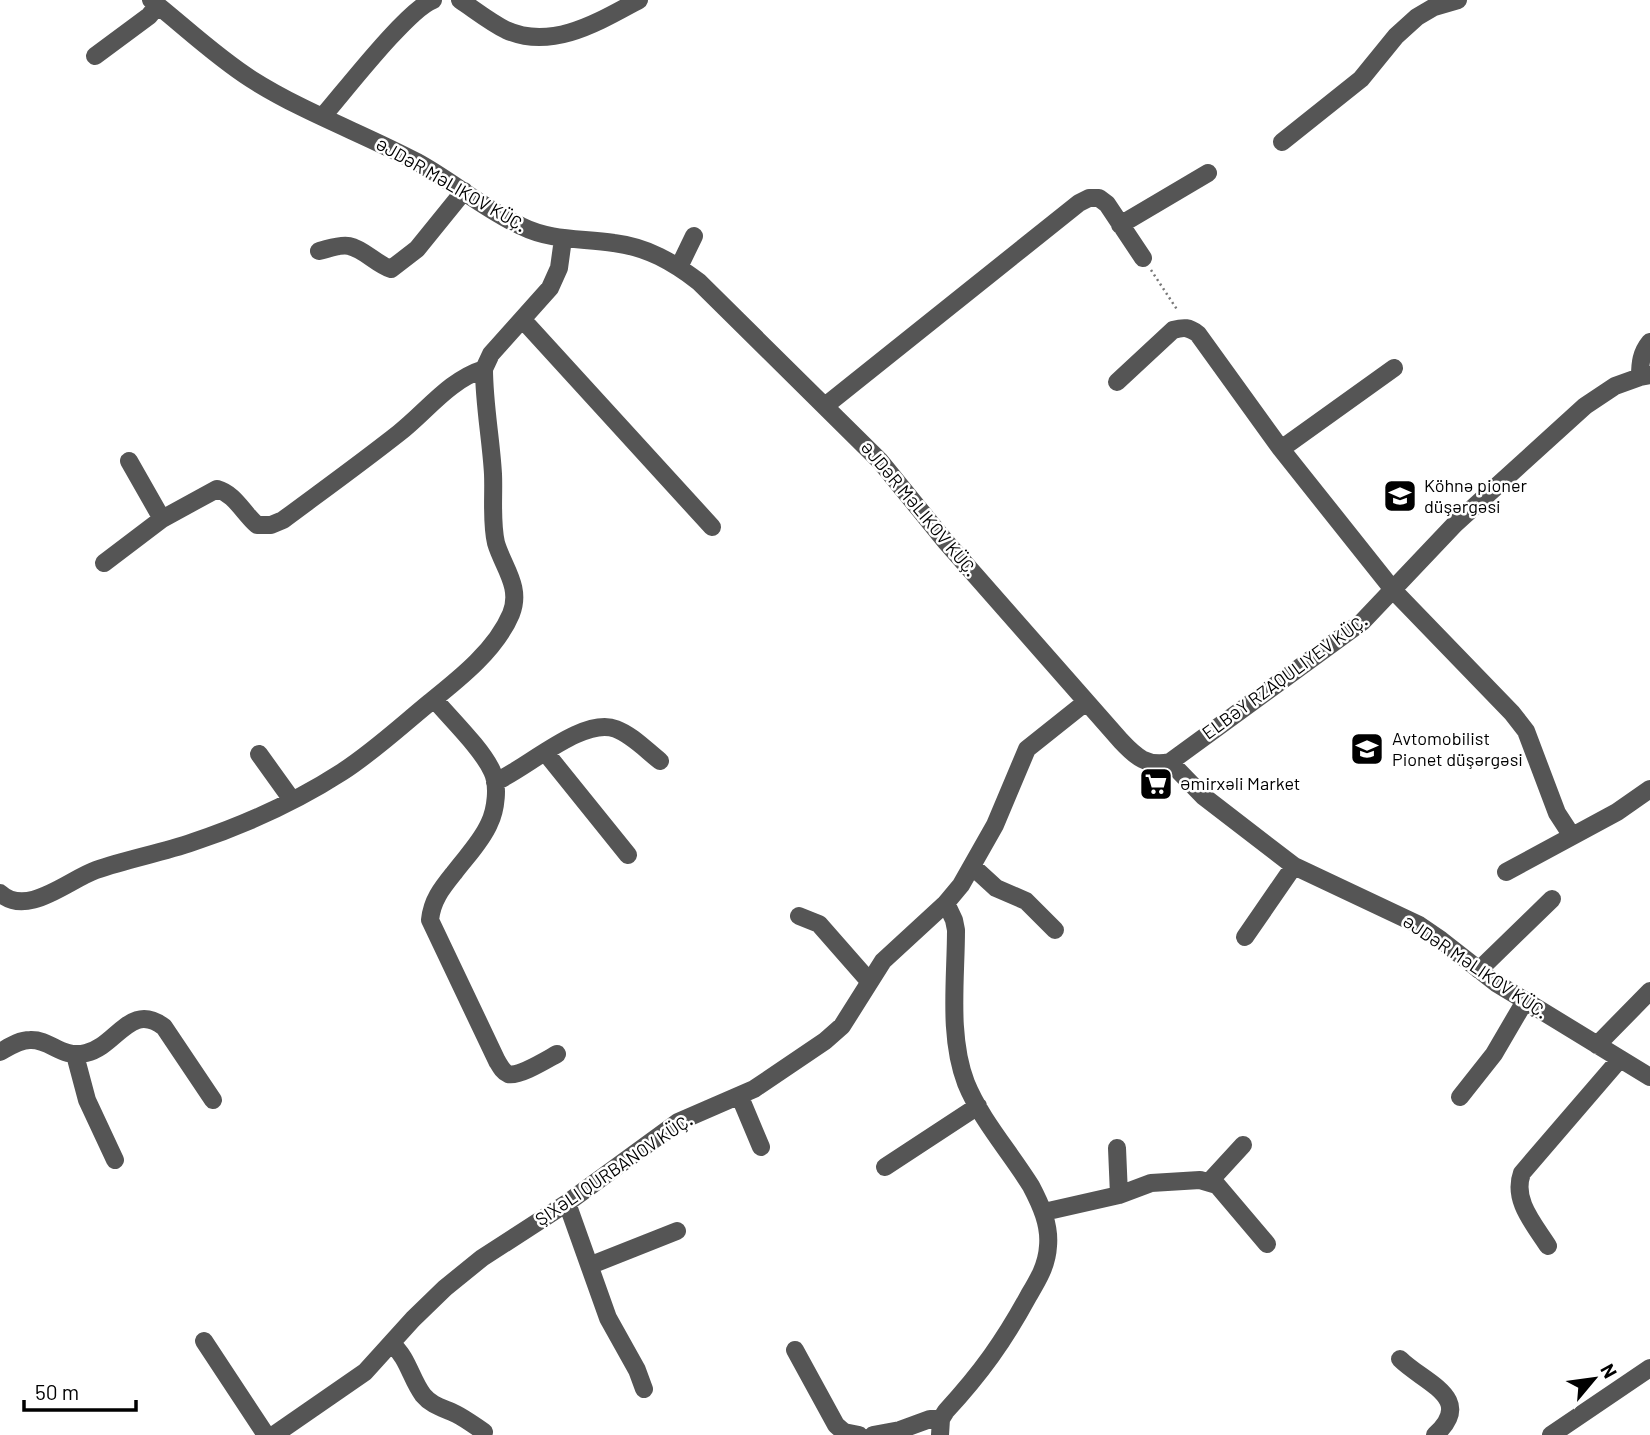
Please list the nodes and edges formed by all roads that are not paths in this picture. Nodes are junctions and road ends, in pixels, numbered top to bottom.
1 (433, 0) edge
2 (460, 0) edge
3 (639, 0) edge
4 (1458, 0) edge
5 (154, 3) edge
6 (95, 55) dead end
7 (323, 116) junction
8 (1282, 142) dead end
9 (1208, 173) dead end
10 (464, 191) junction
11 (1120, 225) junction
12 (694, 236) dead end
13 (563, 239) junction
14 (319, 251) dead end
15 (1143, 258) road end
16 (679, 267) junction
17 (523, 320) junction
18 (1650, 342) edge
19 (1394, 368) dead end
20 (484, 369) junction
21 (1645, 376) edge
22 (1117, 382) dead end
23 (825, 406) junction
24 (1281, 449) junction
25 (129, 461) dead end
26 (162, 519) junction
27 (712, 527) dead end
28 (104, 563) dead end
29 (1394, 591) junction
30 (434, 699) junction
31 (1086, 702) junction
32 (545, 752) junction
33 (259, 754) dead end
34 (660, 761) dead end
35 (1170, 762) junction
36 (495, 782) junction
37 (1650, 789) edge
38 (292, 800) junction
39 (1572, 836) junction
40 (628, 855) dead end
41 (972, 866) junction
42 (1294, 866) junction
43 (1506, 872) dead end
44 (0, 893) edge
45 (1552, 899) dead end
46 (946, 903) junction
47 (799, 916) dead end
48 (1055, 930) dead end
49 (1245, 937) dead end
50 (1479, 970) junction
51 (869, 981) junction
52 (1650, 991) edge
53 (1525, 1001) junction
54 (1597, 1045) junction
55 (0, 1052) edge
56 (557, 1054) dead end
57 (75, 1055) junction
58 (1620, 1059) junction
59 (1650, 1077) edge
60 (740, 1097) junction
61 (1461, 1097) dead end
62 (214, 1100) dead end
63 (978, 1106) junction
64 (1242, 1144) dead end
65 (761, 1147) dead end
66 (1117, 1148) dead end
67 (115, 1160) dead end
68 (885, 1167) dead end
69 (1209, 1182) junction
70 (1119, 1195) junction
71 (568, 1203) junction
72 (1044, 1212) junction
73 (677, 1231) dead end
74 (1267, 1244) dead end
75 (1548, 1246) dead end
76 (591, 1265) junction
77 (204, 1342) dead end
78 (392, 1344) junction
79 (795, 1350) dead end
80 (1400, 1359) dead end
81 (1650, 1368) edge
82 (644, 1389) dead end
83 (941, 1427) edge
84 (484, 1432) dead end
85 (266, 1435) edge
86 (274, 1435) edge
87 (859, 1435) edge
88 (873, 1435) edge
89 (1435, 1435) edge
90 (1551, 1435) edge

1 - 7 street
2 - 3 street
4 - 8 street
5 - 6 street
5 - 7 street, ƏJDƏR MƏLIKOV KÜÇ.
7 - 10 street, ƏJDƏR MƏLIKOV KÜÇ.
9 - 11 street
10 - 13 street, ƏJDƏR MƏLIKOV KÜÇ.
10 - 14 street
11 - 15 street
11 - 23 street
12 - 16 street
13 - 16 street, ƏJDƏR MƏLIKOV KÜÇ.
13 - 17 street
16 - 23 street, ƏJDƏR MƏLIKOV KÜÇ.
17 - 20 street
17 - 27 street
18 - 21 street
19 - 24 street
20 - 26 street
20 - 30 street
21 - 29 street, ELBƏY RZAQULIYEV KÜÇ.
22 - 24 street
23 - 31 street, ƏJDƏR MƏLIKOV KÜÇ.
24 - 29 street
25 - 26 street
26 - 28 street
29 - 35 street, ELBƏY RZAQULIYEV KÜÇ.
29 - 39 street
30 - 36 street
30 - 38 street
31 - 35 street, ƏJDƏR MƏLIKOV KÜÇ.
31 - 41 street
32 - 34 street
32 - 36 street
32 - 40 street
33 - 38 street
35 - 42 street, ƏJDƏR MƏLIKOV KÜÇ.
36 - 56 street
37 - 39 street
38 - 44 street
39 - 43 street
41 - 46 street
41 - 48 street
42 - 49 street
42 - 50 street, ƏJDƏR MƏLIKOV KÜÇ.
45 - 50 street
46 - 51 street
46 - 63 street
47 - 51 street
50 - 53 street, ƏJDƏR MƏLIKOV KÜÇ.
51 - 60 street
52 - 54 street
53 - 54 street, ƏJDƏR MƏLIKOV KÜÇ.
53 - 61 street
54 - 58 street, ƏJDƏR MƏLIKOV KÜÇ.
55 - 57 street
57 - 62 street
57 - 67 street
58 - 59 street, ƏJDƏR MƏLIKOV KÜÇ.
58 - 75 street
60 - 65 street
60 - 71 street
63 - 68 street
63 - 72 street
64 - 69 street
66 - 70 street
69 - 70 street
69 - 74 street
70 - 72 street
71 - 76 street
71 - 78 street
72 - 83 street
73 - 76 street
76 - 82 street
77 - 85 street
78 - 84 street
78 - 86 street
79 - 87 street
80 - 89 street
81 - 90 street
83 - 88 street

